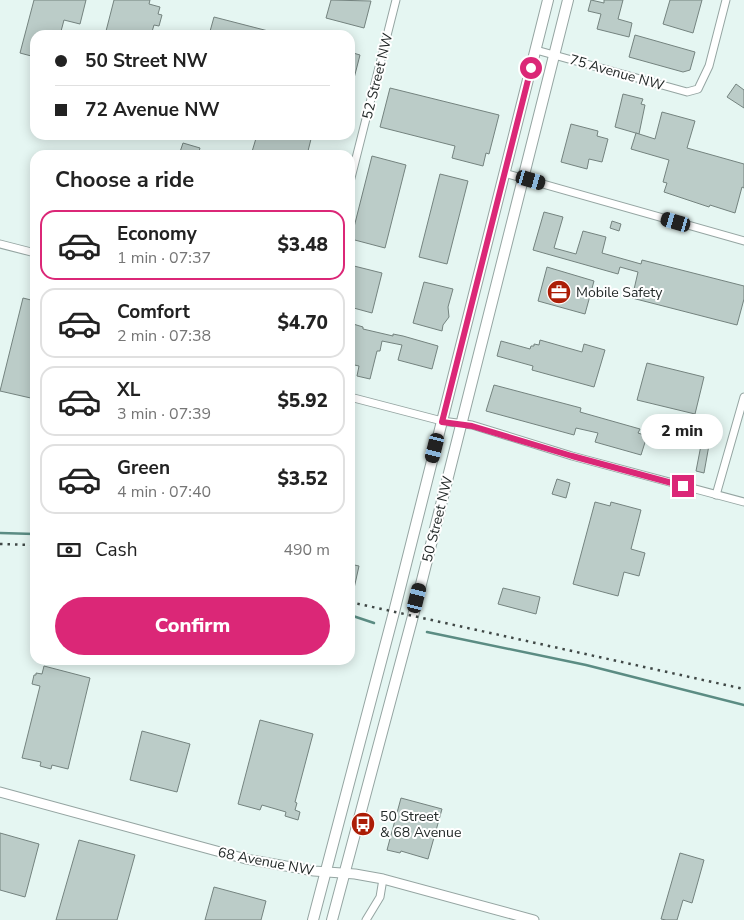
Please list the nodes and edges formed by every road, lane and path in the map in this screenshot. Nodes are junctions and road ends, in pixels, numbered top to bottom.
1 (396, 0) edge
2 (548, 0) edge
3 (568, 0) edge
4 (726, 0) edge
5 (536, 50) junction
6 (554, 54) junction
7 (355, 162) edge
8 (504, 173) junction
9 (523, 178) junction
10 (744, 241) edge
11 (0, 244) edge
12 (30, 252) edge
13 (744, 397) edge
14 (355, 398) edge
15 (442, 422) junction
16 (462, 423) junction
17 (716, 494) junction
18 (744, 502) edge
19 (0, 792) edge
20 (325, 872) junction
21 (344, 873) junction
22 (383, 879) junction
23 (313, 920) edge
24 (332, 920) edge
25 (366, 920) edge
26 (534, 920) edge

1 - 7 street, 52 Street NW
2 - 5 main road, 50 Street NW
3 - 6 main road, 50 Street NW
4 - 6 street, 75 Avenue NW
5 - 6 street, 75 Avenue NW
5 - 8 main road, 50 Street NW
6 - 9 main road, 50 Street NW
8 - 9 street
8 - 15 main road, 50 Street NW
9 - 10 street
9 - 16 main road, 50 Street NW
11 - 12 street
13 - 17 street
14 - 15 street
15 - 16 street
15 - 20 main road, 50 Street NW
16 - 17 street
16 - 21 main road, 50 Street NW
17 - 18 street
19 - 20 street, 68 Avenue NW
20 - 21 street, 68 Avenue NW
20 - 23 main road, 50 Street NW
21 - 22 street, 68 Avenue NW
21 - 24 main road, 50 Street NW
22 - 25 street
22 - 26 street, 68 Avenue NW

